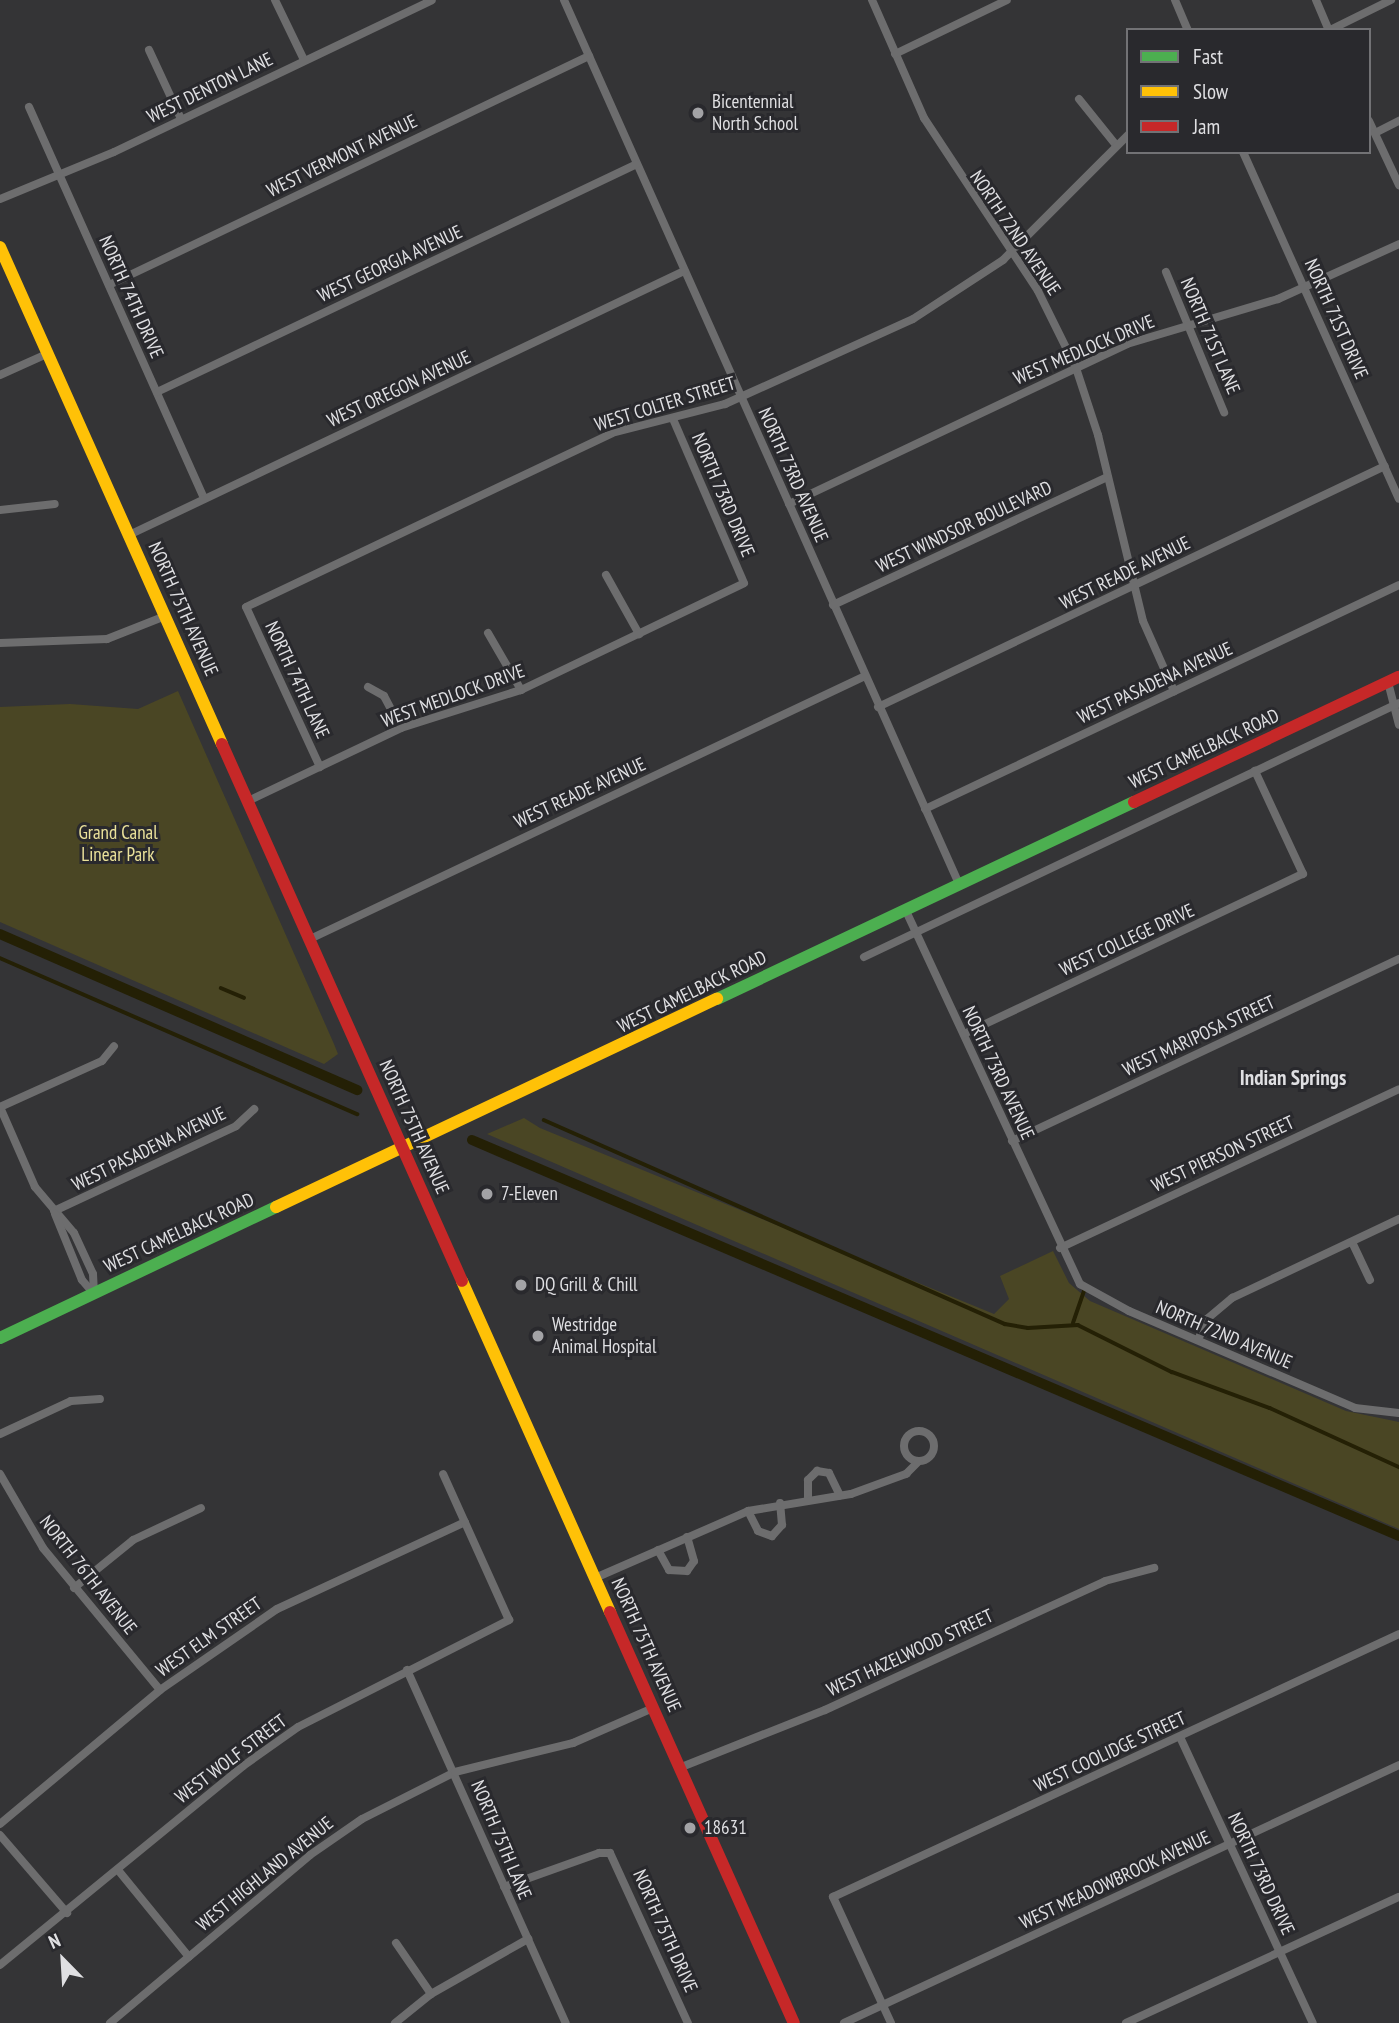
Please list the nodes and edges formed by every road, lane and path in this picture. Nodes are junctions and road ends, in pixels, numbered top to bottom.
1 (275, 0) edge
2 (432, 0) edge
3 (564, 0) edge
4 (872, 0) edge
5 (1007, 0) edge
6 (1175, 0) edge
7 (1316, 0) edge
8 (1391, 0) edge
9 (421, 2) edge
10 (1187, 28) edge
11 (1328, 28) edge
12 (1333, 28) edge
13 (149, 50) dead end
14 (895, 54) junction
15 (589, 56) junction
16 (304, 60) junction
17 (1079, 99) dead end
18 (29, 107) dead end
19 (181, 119) junction
20 (1399, 121) edge
21 (1371, 125) edge
22 (1375, 133) junction
23 (1126, 137) edge
24 (1116, 145) junction
25 (1244, 154) edge
26 (637, 164) junction
27 (58, 172) junction
28 (1399, 185) edge
29 (0, 199) edge
30 (1399, 244) edge
31 (0, 247) edge
32 (1011, 253) junction
33 (684, 271) junction
34 (1166, 272) dead end
35 (109, 285) junction
36 (1305, 288) junction
37 (1187, 326) junction
38 (47, 354) junction
39 (1076, 368) junction
40 (0, 375) edge
41 (156, 392) junction
42 (741, 397) junction
43 (1224, 412) dead end
44 (673, 419) junction
45 (1385, 466) junction
46 (1108, 477) junction
47 (204, 499) junction
48 (1399, 499) edge
49 (55, 504) dead end
50 (789, 504) junction
51 (0, 510) edge
52 (128, 535) junction
53 (607, 575) dead end
54 (744, 583) joint
55 (1399, 585) edge
56 (1133, 587) junction
57 (833, 606) junction
58 (246, 607) joint
59 (165, 616) junction
60 (488, 632) dead end
61 (639, 634) junction
62 (0, 643) edge
63 (865, 676) junction
64 (1394, 680) edge
65 (368, 687) dead end
66 (521, 690) junction
67 (1174, 691) junction
68 (1399, 696) edge
69 (1395, 705) edge
70 (878, 707) junction
71 (1399, 725) edge
72 (401, 729) junction
73 (320, 767) junction
74 (1255, 771) junction
75 (248, 801) junction
76 (925, 809) junction
77 (960, 886) junction
78 (906, 911) junction
79 (916, 932) junction
80 (310, 939) junction
81 (864, 957) dead end
82 (1399, 959) edge
83 (964, 1034) junction
84 (114, 1046) dead end
85 (1399, 1089) edge
86 (0, 1107) edge
87 (254, 1109) dead end
88 (1012, 1141) junction
89 (403, 1150) junction
90 (54, 1211) junction
91 (1399, 1219) edge
92 (1352, 1242) junction
93 (1060, 1248) junction
94 (1370, 1280) dead end
95 (94, 1294) junction
96 (0, 1338) edge
97 (1198, 1340) junction
98 (100, 1399) dead end
99 (1399, 1413) edge
100 (0, 1434) edge
101 (919, 1461) dead end
102 (0, 1474) edge
103 (443, 1474) dead end
104 (840, 1496) junction
105 (808, 1500) junction
106 (780, 1503) junction
107 (201, 1508) dead end
108 (748, 1511) junction
109 (465, 1522) junction
110 (687, 1537) junction
111 (658, 1550) junction
112 (1154, 1568) dead end
113 (596, 1578) junction
114 (74, 1588) junction
115 (1399, 1633) edge
116 (407, 1670) junction
117 (160, 1690) junction
118 (653, 1708) junction
119 (1180, 1737) junction
120 (1399, 1765) edge
121 (679, 1768) junction
122 (455, 1772) junction
123 (0, 1824) edge
124 (0, 1835) edge
125 (1230, 1844) junction
126 (118, 1870) junction
127 (504, 1887) junction
128 (1399, 1897) edge
129 (67, 1913) junction
130 (528, 1939) junction
131 (396, 1943) dead end
132 (1280, 1952) junction
133 (189, 1957) junction
134 (0, 1965) edge
135 (431, 1994) junction
136 (883, 2006) junction
137 (110, 2023) edge
138 (395, 2023) edge
139 (566, 2023) edge
140 (688, 2023) edge
141 (794, 2023) edge
142 (844, 2023) edge
143 (891, 2023) edge
144 (1126, 2023) edge
145 (1313, 2023) edge

1 - 16 street
2 - 9 street, WEST DENTON LANE
3 - 15 street, NORTH 73RD AVENUE
4 - 14 street, NORTH 72ND AVENUE
5 - 14 street
6 - 10 street
7 - 11 street
8 - 12 street
9 - 16 street, WEST DENTON LANE
13 - 19 street
14 - 32 street, NORTH 72ND AVENUE
15 - 26 street, NORTH 73RD AVENUE
15 - 35 street, WEST VERMONT AVENUE
16 - 19 street, WEST DENTON LANE
17 - 24 street
18 - 27 street, NORTH 74TH DRIVE
19 - 27 street, WEST DENTON LANE
20 - 22 street
21 - 22 street
22 - 28 street
23 - 24 street, WEST COLTER STREET
24 - 32 street, WEST COLTER STREET
25 - 36 street, NORTH 71ST DRIVE
26 - 33 street, NORTH 73RD AVENUE
26 - 41 street, WEST GEORGIA AVENUE
27 - 29 street, WEST DENTON LANE
27 - 35 street, NORTH 74TH DRIVE
30 - 36 street, WEST MEDLOCK DRIVE
31 - 38 main road, NORTH 75TH AVENUE
32 - 39 street, NORTH 72ND AVENUE
32 - 42 street, WEST COLTER STREET
33 - 42 street, NORTH 73RD AVENUE
33 - 47 street, WEST OREGON AVENUE
34 - 37 street, NORTH 71ST LANE
35 - 41 street, NORTH 74TH DRIVE
36 - 37 street, WEST MEDLOCK DRIVE
36 - 45 street, NORTH 71ST DRIVE
37 - 39 street, WEST MEDLOCK DRIVE
37 - 43 street, NORTH 71ST LANE
38 - 40 street
38 - 52 main road, NORTH 75TH AVENUE
39 - 46 street, NORTH 72ND AVENUE
39 - 50 street, WEST MEDLOCK DRIVE
41 - 47 street, NORTH 74TH DRIVE
42 - 44 street, WEST COLTER STREET
42 - 50 street, NORTH 73RD AVENUE
44 - 54 street, NORTH 73RD DRIVE
44 - 58 street, WEST COLTER STREET
45 - 48 street, NORTH 71ST DRIVE
45 - 56 street, WEST READE AVENUE
46 - 56 street, NORTH 72ND AVENUE
46 - 57 street, WEST WINDSOR BOULEVARD
47 - 52 street, WEST OREGON AVENUE
49 - 51 street
50 - 57 street, NORTH 73RD AVENUE
52 - 59 main road, NORTH 75TH AVENUE
53 - 61 street
54 - 61 street, WEST MEDLOCK DRIVE
55 - 67 street, WEST PASADENA AVENUE
56 - 67 street, NORTH 72ND AVENUE
56 - 70 street, WEST READE AVENUE
57 - 63 street, NORTH 73RD AVENUE
58 - 73 street, NORTH 74TH LANE
59 - 62 street
59 - 75 main road, NORTH 75TH AVENUE
60 - 66 street
61 - 66 street, WEST MEDLOCK DRIVE
63 - 70 street, NORTH 73RD AVENUE
63 - 80 street, WEST READE AVENUE
64 - 68 street
64 - 69 street
64 - 77 main road, WEST CAMELBACK ROAD
65 - 72 street
66 - 72 street, WEST MEDLOCK DRIVE
67 - 76 street, WEST PASADENA AVENUE
69 - 71 street
69 - 74 street
70 - 76 street, NORTH 73RD AVENUE
72 - 73 street, WEST MEDLOCK DRIVE
73 - 75 street, WEST MEDLOCK DRIVE
74 - 79 street
74 - 83 street, WEST COLLEGE DRIVE
75 - 80 main road, NORTH 75TH AVENUE
76 - 77 street, NORTH 73RD AVENUE
77 - 78 main road, WEST CAMELBACK ROAD
78 - 79 street, NORTH 73RD AVENUE
78 - 89 main road, WEST CAMELBACK ROAD
79 - 81 street
79 - 83 street, NORTH 73RD AVENUE
80 - 89 main road, NORTH 75TH AVENUE
82 - 88 street, WEST MARIPOSA STREET
83 - 88 street, NORTH 73RD AVENUE
84 - 86 street
85 - 93 street, WEST PIERSON STREET
86 - 90 street
87 - 90 street, WEST PASADENA AVENUE
88 - 93 street, NORTH 73RD AVENUE
89 - 95 main road, WEST CAMELBACK ROAD
89 - 113 main road, NORTH 75TH AVENUE
90 - 95 street
90 - 95 street
91 - 92 street
92 - 94 street
92 - 97 street
93 - 97 street, NORTH 72ND AVENUE
95 - 96 main road, WEST CAMELBACK ROAD
97 - 99 street, NORTH 72ND AVENUE
98 - 100 street
101 - 104 street
102 - 114 street, NORTH 76TH AVENUE
103 - 109 street
104 - 105 street
104 - 105 street
105 - 106 street
106 - 108 street
106 - 108 street
107 - 114 street
108 - 110 street
109 - 116 street, WEST WOLF STREET
109 - 117 street, WEST ELM STREET
110 - 111 street
110 - 111 street
111 - 113 street
112 - 121 street, WEST HAZELWOOD STREET
113 - 118 main road, NORTH 75TH AVENUE
114 - 117 street, NORTH 76TH AVENUE
115 - 119 street, WEST COOLIDGE STREET
116 - 122 street, NORTH 75TH LANE
116 - 126 street, WEST WOLF STREET
117 - 123 street, WEST ELM STREET
118 - 121 main road, NORTH 75TH AVENUE
118 - 122 street, WEST HIGHLAND AVENUE
119 - 125 street, NORTH 73RD DRIVE
119 - 136 street, WEST COOLIDGE STREET
120 - 125 street, WEST MEADOWBROOK AVENUE
121 - 141 main road, NORTH 75TH AVENUE
122 - 127 street, NORTH 75TH LANE
122 - 133 street, WEST HIGHLAND AVENUE
124 - 129 street
125 - 132 street, NORTH 73RD DRIVE
125 - 136 street, WEST MEADOWBROOK AVENUE
126 - 129 street, WEST WOLF STREET
126 - 133 street
127 - 130 street, NORTH 75TH LANE
127 - 140 street, NORTH 75TH DRIVE
128 - 132 street
129 - 134 street, WEST WOLF STREET
130 - 135 street
130 - 139 street, NORTH 75TH LANE
131 - 135 street
132 - 144 street
132 - 145 street, NORTH 73RD DRIVE
133 - 137 street, WEST HIGHLAND AVENUE
135 - 138 street
136 - 142 street, WEST MEADOWBROOK AVENUE
136 - 143 street

